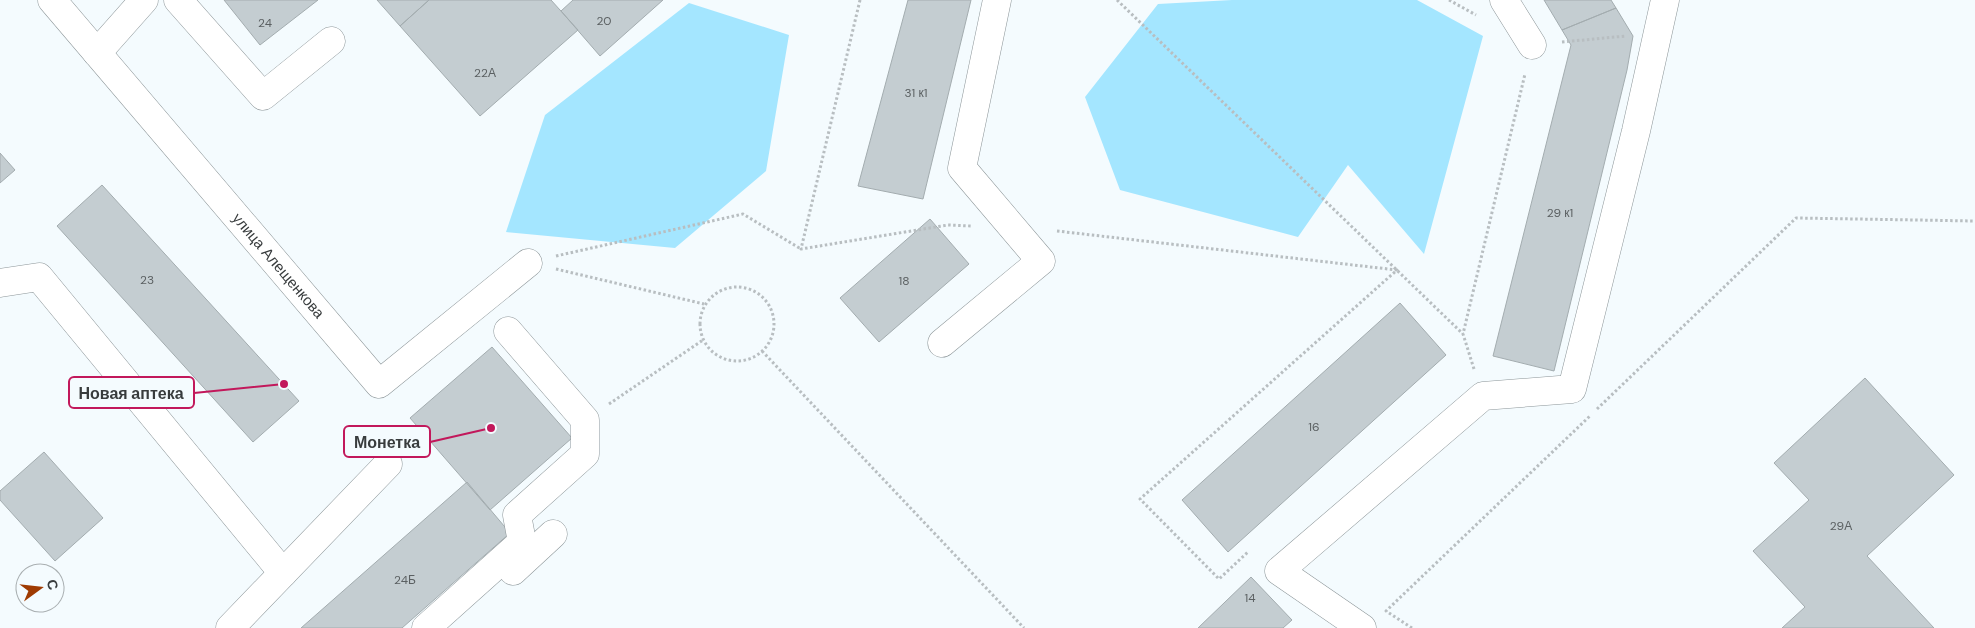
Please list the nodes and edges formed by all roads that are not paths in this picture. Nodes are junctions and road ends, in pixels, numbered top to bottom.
1 (52, 0) edge
2 (144, 0) edge
3 (178, 0) edge
4 (997, 0) edge
5 (1504, 0) edge
6 (1665, 0) edge
7 (331, 41) dead end
8 (1532, 45) road end
9 (98, 53) junction
10 (528, 263) road end
11 (0, 283) edge
12 (508, 331) dead end
13 (942, 343) dead end
14 (388, 464) dead end
15 (553, 534) dead end
16 (283, 573) junction
17 (230, 628) edge
18 (426, 628) edge
19 (450, 628) edge
20 (1362, 628) edge

1 - 9 street, улица Алещенкова
2 - 9 street
3 - 7 street
4 - 13 street
5 - 8 street
6 - 20 street
9 - 10 street, улица Алещенкова
11 - 16 street
12 - 18 street
14 - 16 street
15 - 19 street
16 - 17 street

